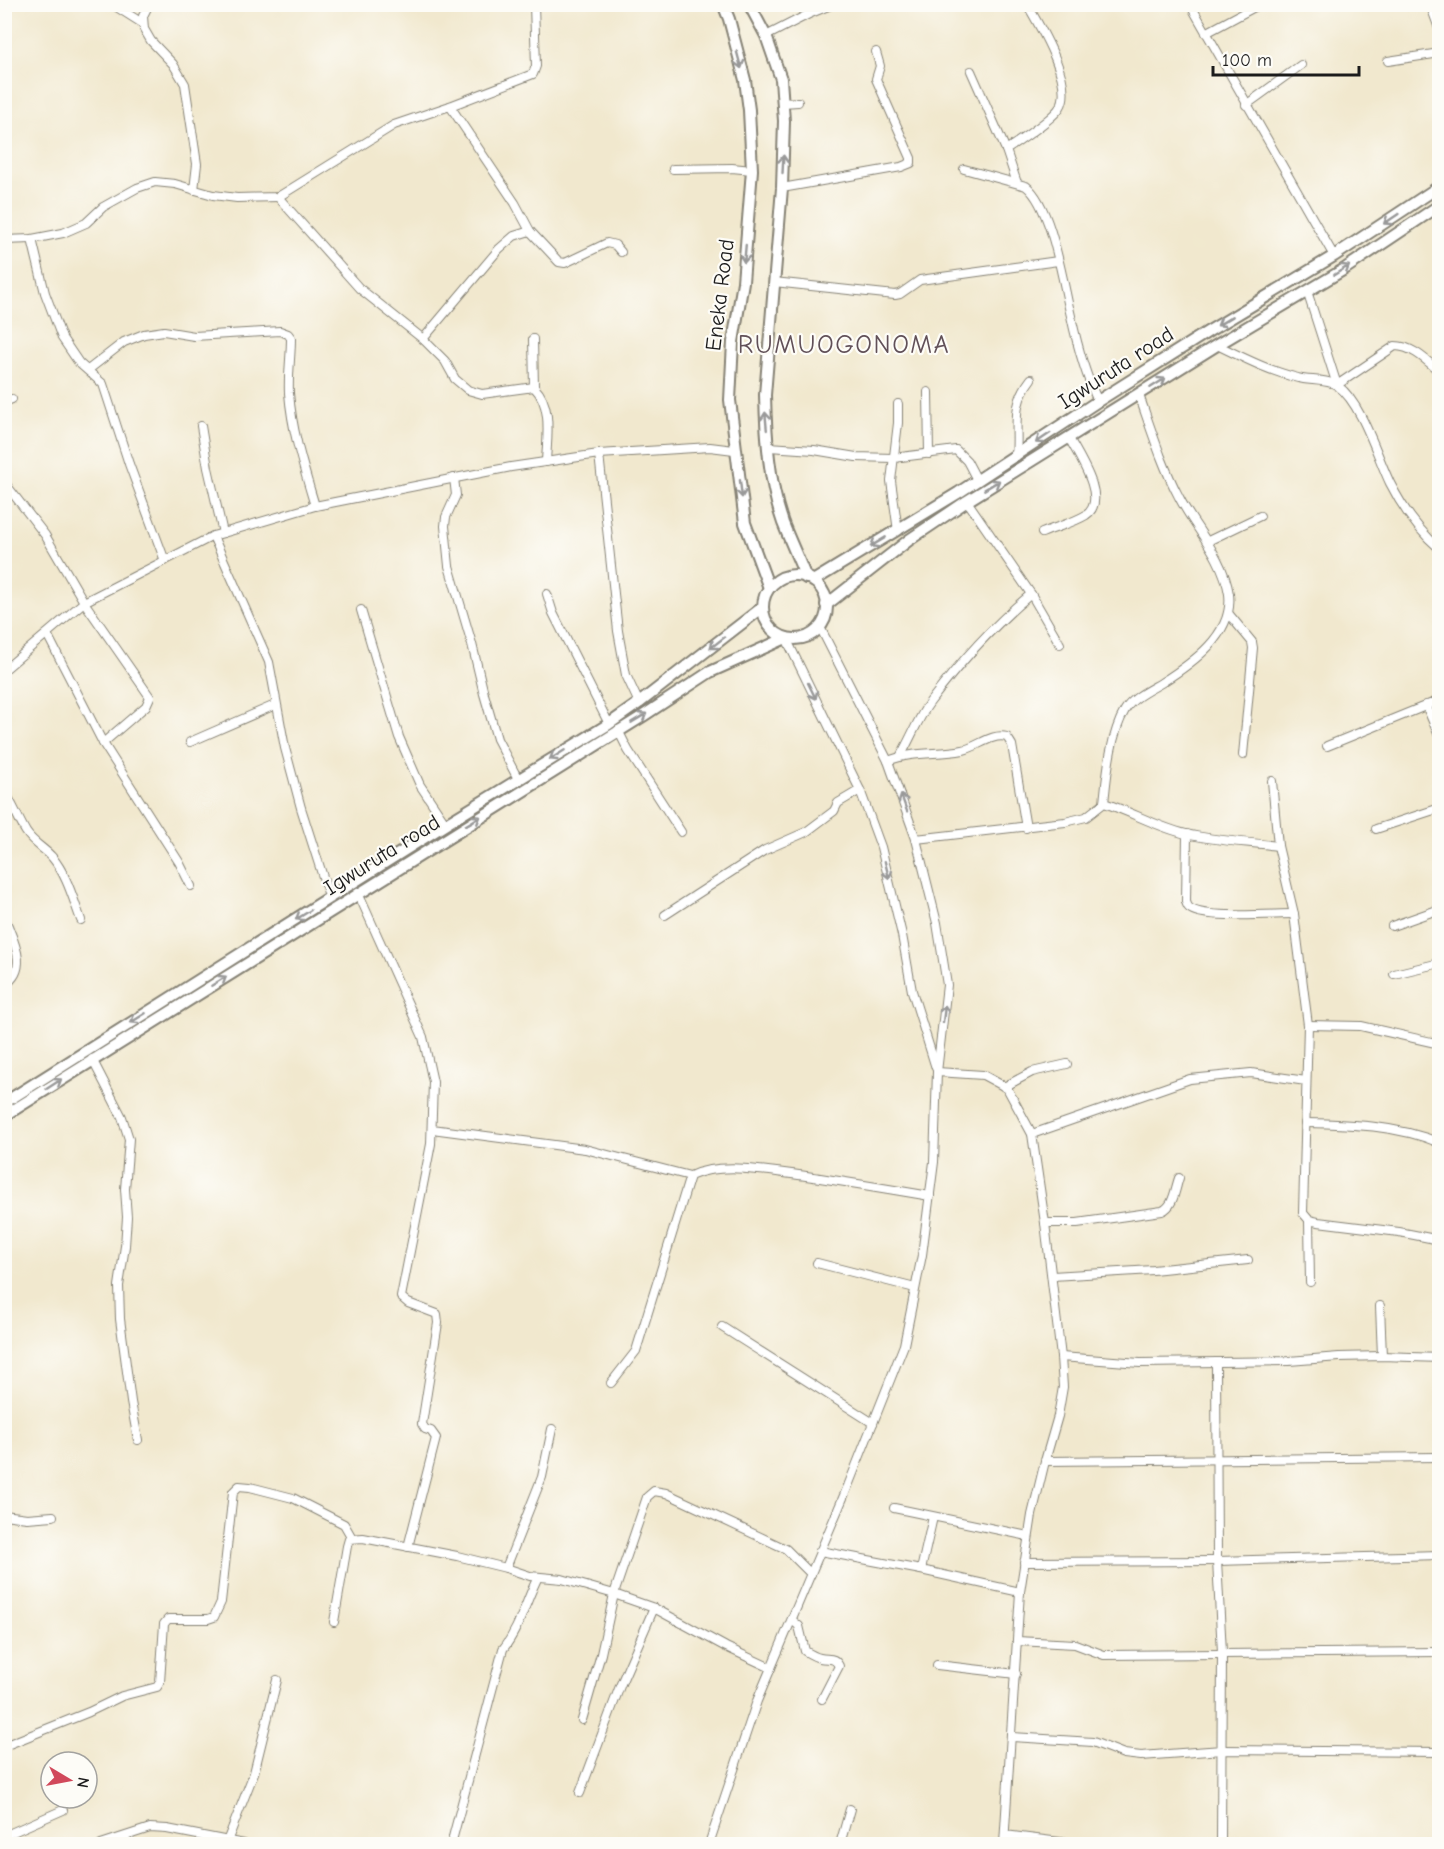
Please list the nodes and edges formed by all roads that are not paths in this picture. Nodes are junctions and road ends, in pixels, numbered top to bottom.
1 (112, 4) edge
2 (149, 4) edge
3 (534, 4) edge
4 (723, 4) edge
5 (749, 4) edge
6 (833, 4) edge
7 (1027, 4) edge
8 (1190, 4) edge
9 (1260, 4) edge
10 (1431, 4) edge
11 (142, 23) junction
12 (1440, 31) edge
13 (1206, 33) junction
14 (766, 36) junction
15 (876, 52) dead end
16 (1440, 53) edge
17 (1388, 61) dead end
18 (1300, 65) dead end
19 (971, 71) dead end
20 (798, 102) dead end
21 (783, 103) junction
22 (1246, 105) junction
23 (450, 106) junction
24 (1006, 150) junction
25 (964, 168) dead end
26 (673, 169) dead end
27 (752, 170) junction
28 (1017, 183) junction
29 (1440, 186) edge
30 (782, 188) junction
31 (194, 190) junction
32 (278, 197) junction
33 (1440, 205) edge
34 (530, 231) junction
35 (32, 239) junction
36 (4, 240) edge
37 (621, 252) dead end
38 (1334, 256) junction
39 (1058, 261) junction
40 (774, 282) junction
41 (1307, 291) junction
42 (423, 339) junction
43 (533, 339) dead end
44 (1217, 345) junction
45 (88, 370) junction
46 (1440, 372) edge
47 (1031, 379) dead end
48 (1337, 385) junction
49 (534, 387) junction
50 (928, 392) dead end
51 (1139, 395) junction
52 (1098, 401) junction
53 (898, 404) dead end
54 (201, 426) dead end
55 (1069, 438) junction
56 (769, 447) junction
57 (734, 450) junction
58 (599, 454) junction
59 (929, 454) junction
60 (1016, 456) junction
61 (893, 458) junction
62 (546, 462) junction
63 (454, 478) junction
64 (977, 480) junction
65 (4, 482) edge
66 (967, 501) junction
67 (315, 506) junction
68 (1260, 516) dead end
69 (898, 531) junction
70 (223, 533) junction
71 (1042, 533) dead end
72 (213, 536) junction
73 (1208, 541) junction
74 (1440, 549) edge
75 (165, 561) junction
76 (810, 580) junction
77 (769, 588) junction
78 (547, 594) dead end
79 (1031, 594) junction
80 (84, 602) junction
81 (826, 605) junction
82 (763, 607) junction
83 (361, 610) dead end
84 (1228, 613) junction
85 (820, 627) junction
86 (47, 634) junction
87 (786, 638) junction
88 (1060, 644) dead end
89 (4, 670) edge
90 (1440, 700) edge
91 (639, 703) junction
92 (275, 705) junction
93 (1426, 705) junction
94 (613, 727) junction
95 (1440, 738) edge
96 (190, 742) dead end
97 (103, 743) junction
98 (1326, 746) dead end
99 (901, 755) junction
100 (1243, 755) dead end
101 (888, 761) junction
102 (518, 779) junction
103 (1272, 781) dead end
104 (860, 790) junction
105 (4, 791) edge
106 (1104, 803) junction
107 (1440, 808) edge
108 (446, 824) junction
109 (1026, 828) junction
110 (1376, 829) dead end
111 (681, 832) dead end
112 (1187, 834) junction
113 (916, 839) junction
114 (1278, 846) junction
115 (191, 886) dead end
116 (358, 893) junction
117 (330, 898) junction
118 (1440, 909) edge
119 (1294, 914) junction
120 (665, 915) dead end
121 (4, 916) edge
122 (81, 920) dead end
123 (1392, 926) dead end
124 (1440, 963) edge
125 (1394, 974) dead end
126 (4, 985) edge
127 (1308, 1025) junction
128 (1440, 1044) edge
129 (92, 1059) junction
130 (1067, 1064) dead end
131 (937, 1072) junction
132 (1306, 1081) junction
133 (1004, 1087) junction
134 (4, 1103) edge
135 (4, 1116) edge
136 (1305, 1123) junction
137 (432, 1128) junction
138 (1032, 1134) junction
139 (1440, 1143) edge
140 (690, 1176) junction
141 (1179, 1178) dead end
142 (930, 1196) junction
143 (1309, 1220) junction
144 (1046, 1223) junction
145 (1440, 1240) edge
146 (1248, 1260) dead end
147 (817, 1263) dead end
148 (1052, 1276) junction
149 (1310, 1282) dead end
150 (915, 1288) junction
151 (1380, 1306) dead end
152 (722, 1328) dead end
153 (1382, 1356) junction
154 (1061, 1357) junction
155 (1440, 1358) edge
156 (1216, 1362) junction
157 (611, 1383) dead end
158 (873, 1423) junction
159 (552, 1429) dead end
160 (138, 1440) dead end
161 (1440, 1457) edge
162 (1215, 1460) junction
163 (1045, 1461) junction
164 (894, 1508) dead end
165 (4, 1515) edge
166 (53, 1516) dead end
167 (933, 1516) junction
168 (1028, 1536) junction
169 (352, 1538) junction
170 (408, 1547) junction
171 (820, 1551) junction
172 (1440, 1554) edge
173 (1217, 1561) junction
174 (1024, 1562) junction
175 (506, 1568) junction
176 (921, 1570) junction
177 (811, 1574) junction
178 (538, 1577) junction
179 (1020, 1592) junction
180 (614, 1594) junction
181 (654, 1608) junction
182 (792, 1620) junction
183 (334, 1622) dead end
184 (1017, 1641) junction
185 (1440, 1652) edge
186 (1222, 1655) junction
187 (937, 1665) dead end
188 (771, 1668) junction
189 (1016, 1674) junction
190 (277, 1680) dead end
191 (822, 1699) dead end
192 (582, 1720) dead end
193 (1012, 1737) junction
194 (4, 1746) edge
195 (1222, 1750) junction
196 (1440, 1752) edge
197 (580, 1793) dead end
198 (850, 1809) dead end
199 (63, 1810) dead end
200 (1005, 1835) junction
201 (4, 1836) edge
202 (453, 1837) dead end
203 (226, 1843) edge
204 (101, 1845) edge
205 (244, 1845) edge
206 (710, 1845) edge
207 (840, 1845) edge
208 (1004, 1845) edge
209 (1076, 1845) edge
210 (1221, 1845) edge

1 - 11 street
2 - 11 street
3 - 23 street
4 -> 27 main road, Eneka Road
5 - 14 main road
6 - 14 street
7 - 24 street
8 - 13 street
9 - 13 street
10 - 12 street
11 - 31 street
13 - 22 street
14 - 21 main road
15 - 30 street
16 - 17 street
18 - 22 street
19 - 24 street
20 - 21 street
30 -> 21 main road
22 - 38 street
23 - 32 street
23 - 34 street
24 - 28 street
25 - 28 street
26 - 27 street
27 -> 57 main road, Eneka Road
28 - 39 street
29 -> 38 main road, Igwuruta road
30 - 40 main road
31 - 32 street
31 - 35 street
32 - 42 street
41 -> 33 main road, Igwuruta road
34 - 37 street
34 - 42 street
35 - 36 street
35 - 45 street
38 -> 52 main road, Igwuruta road
39 - 40 street
39 - 52 street
56 -> 40 main road
41 - 44 main road, Igwuruta road
41 - 48 street
42 - 49 street
43 - 49 street
44 - 48 street
51 -> 44 main road, Igwuruta road
45 - 67 street
45 - 75 street
46 - 48 street
47 - 60 street
48 - 74 street
49 - 62 street
50 - 59 street
51 - 55 main road, Igwuruta road
51 - 73 street
52 -> 60 main road, Igwuruta road
53 - 61 street
54 - 70 street
66 -> 55 main road, Igwuruta road
55 - 71 street
56 - 61 street
56 - 76 main road
57 - 58 street
57 -> 77 main road, Eneka Road
58 - 62 street
58 - 91 street
59 - 61 street
59 - 64 street
60 - 64 main road, Igwuruta road
61 - 69 street
62 - 63 street
63 - 67 street
63 - 102 street
64 - 69 main road, Igwuruta road
65 - 80 street
66 - 79 street
66 - 81 main road, Igwuruta road
67 - 70 street
68 - 73 street
69 -> 76 main road, Igwuruta road
70 - 72 street
72 - 75 street
72 - 92 street
73 - 84 street
75 - 80 street
76 - 77 main road
76 - 81 main road
77 - 82 main road
78 - 94 street
79 - 88 street
79 - 99 street
80 - 86 street
80 - 97 street
81 - 85 main road
82 - 87 main road
82 -> 91 main road, Igwuruta road
83 - 108 street
84 - 100 street
84 - 106 street
85 - 87 main road
85 - 101 street
86 - 89 street
86 - 97 street
94 -> 87 main road, Igwuruta road
87 -> 104 street
90 - 93 street
91 - 94 main road, Igwuruta road
92 - 96 street
92 - 117 street
93 - 95 street
93 - 98 street
94 -> 102 main road, Igwuruta road
94 - 111 street
116 -> 94 main road, Igwuruta road
97 - 115 street
99 - 101 street
99 - 109 street
113 -> 101 street
102 - 108 main road, Igwuruta road
103 - 114 street
104 - 120 street
104 -> 131 street
105 - 122 street
106 - 109 street
106 - 112 street
107 - 110 street
108 - 117 main road, Igwuruta road
109 - 113 street
112 - 114 street
112 - 119 street
131 -> 113 street
114 - 119 street
129 -> 116 main road, Igwuruta road
116 - 137 street
117 -> 134 main road, Igwuruta road
118 - 123 street
119 - 127 street
121 - 126 street
124 - 125 street
127 - 128 street
127 - 132 street
135 -> 129 main road, Igwuruta road
129 - 160 street
130 - 133 street
131 - 133 street
131 - 142 street
132 - 136 street
132 - 138 street
133 - 138 street
136 - 139 street
136 - 143 street
137 - 140 street
137 - 170 street
138 - 144 street
140 - 142 street
140 - 157 street
141 - 144 street
142 - 150 street
143 - 145 street
143 - 149 street
144 - 148 street
146 - 148 street
147 - 150 street
148 - 154 street
150 - 158 street
151 - 153 street
152 - 158 street
153 - 155 street
153 - 156 street
154 - 156 street
154 - 163 street
156 - 162 street
158 - 171 street
159 - 175 street
161 - 162 street
162 - 163 street
162 - 173 street
163 - 168 street
164 - 167 street
165 - 166 street
167 - 168 street
167 - 176 street
168 - 174 street
169 - 170 street
169 - 183 street
169 - 194 street
170 - 175 street
171 - 176 street
171 - 177 street
172 - 173 street
173 - 174 street
173 - 186 street
174 - 179 street
175 - 178 street
176 - 179 street
177 - 180 street
177 - 182 street
178 - 180 street
178 - 202 street
179 - 184 street
180 - 181 street
180 - 192 street
181 - 188 street
181 - 197 street
182 - 188 street
182 - 191 street
184 - 186 street
184 - 189 street
185 - 186 street
186 - 195 street
187 - 189 street
188 - 206 street
189 - 193 street
190 - 203 street
193 - 195 street
193 - 200 street
195 - 196 street
195 - 210 street
198 - 207 street
199 - 201 street
200 - 208 street
200 - 209 street
203 - 204 street
203 - 205 street

